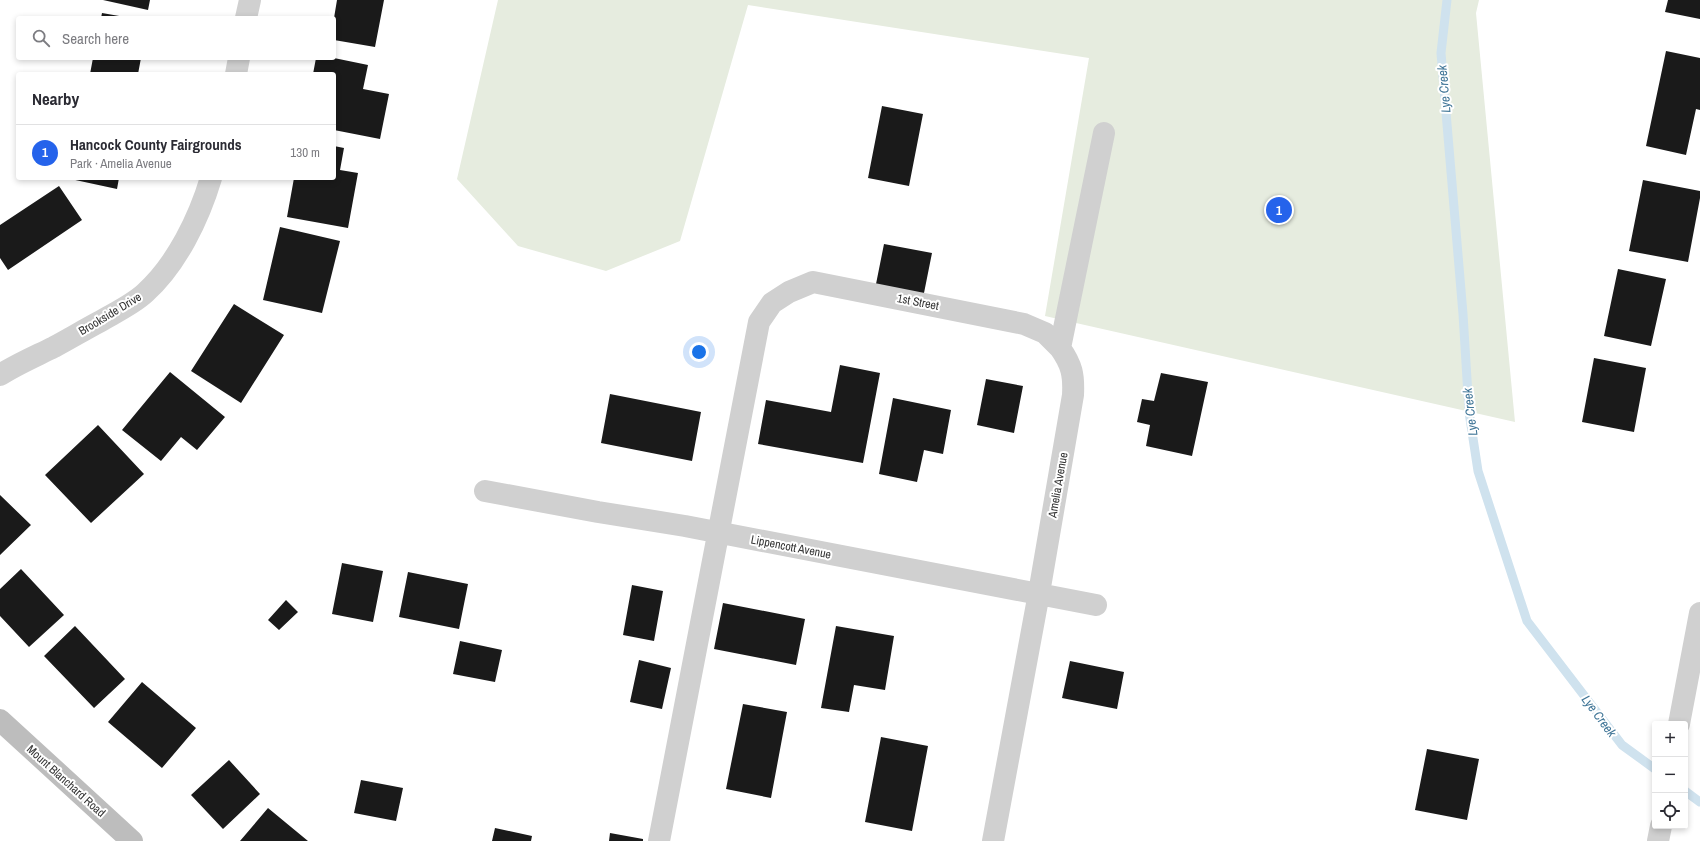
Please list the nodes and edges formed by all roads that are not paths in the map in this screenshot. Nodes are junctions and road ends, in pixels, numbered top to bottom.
1 (250, 0) edge
2 (246, 16) edge
3 (239, 60) edge
4 (236, 72) edge
5 (1104, 132) dead end
6 (210, 180) edge
7 (1060, 348) junction
8 (0, 376) edge
9 (485, 491) dead end
10 (719, 533) junction
11 (1039, 594) junction
12 (1096, 605) dead end
13 (1700, 613) edge
14 (0, 720) edge
15 (1680, 721) edge
16 (1660, 829) edge
17 (132, 841) edge
18 (659, 841) edge
19 (993, 841) edge
20 (1658, 841) edge

1 - 2 street
3 - 4 street
5 - 7 street
6 - 8 street, Brookside Drive
7 - 10 street, 1st Street
7 - 11 street, Amelia Avenue
9 - 10 street, Lippencott Avenue
10 - 11 street, Lippencott Avenue
10 - 18 street
11 - 12 street, Lippencott Avenue
11 - 19 street, Amelia Avenue
13 - 15 street
14 - 17 main road, Mount Blanchard Road
16 - 20 street

